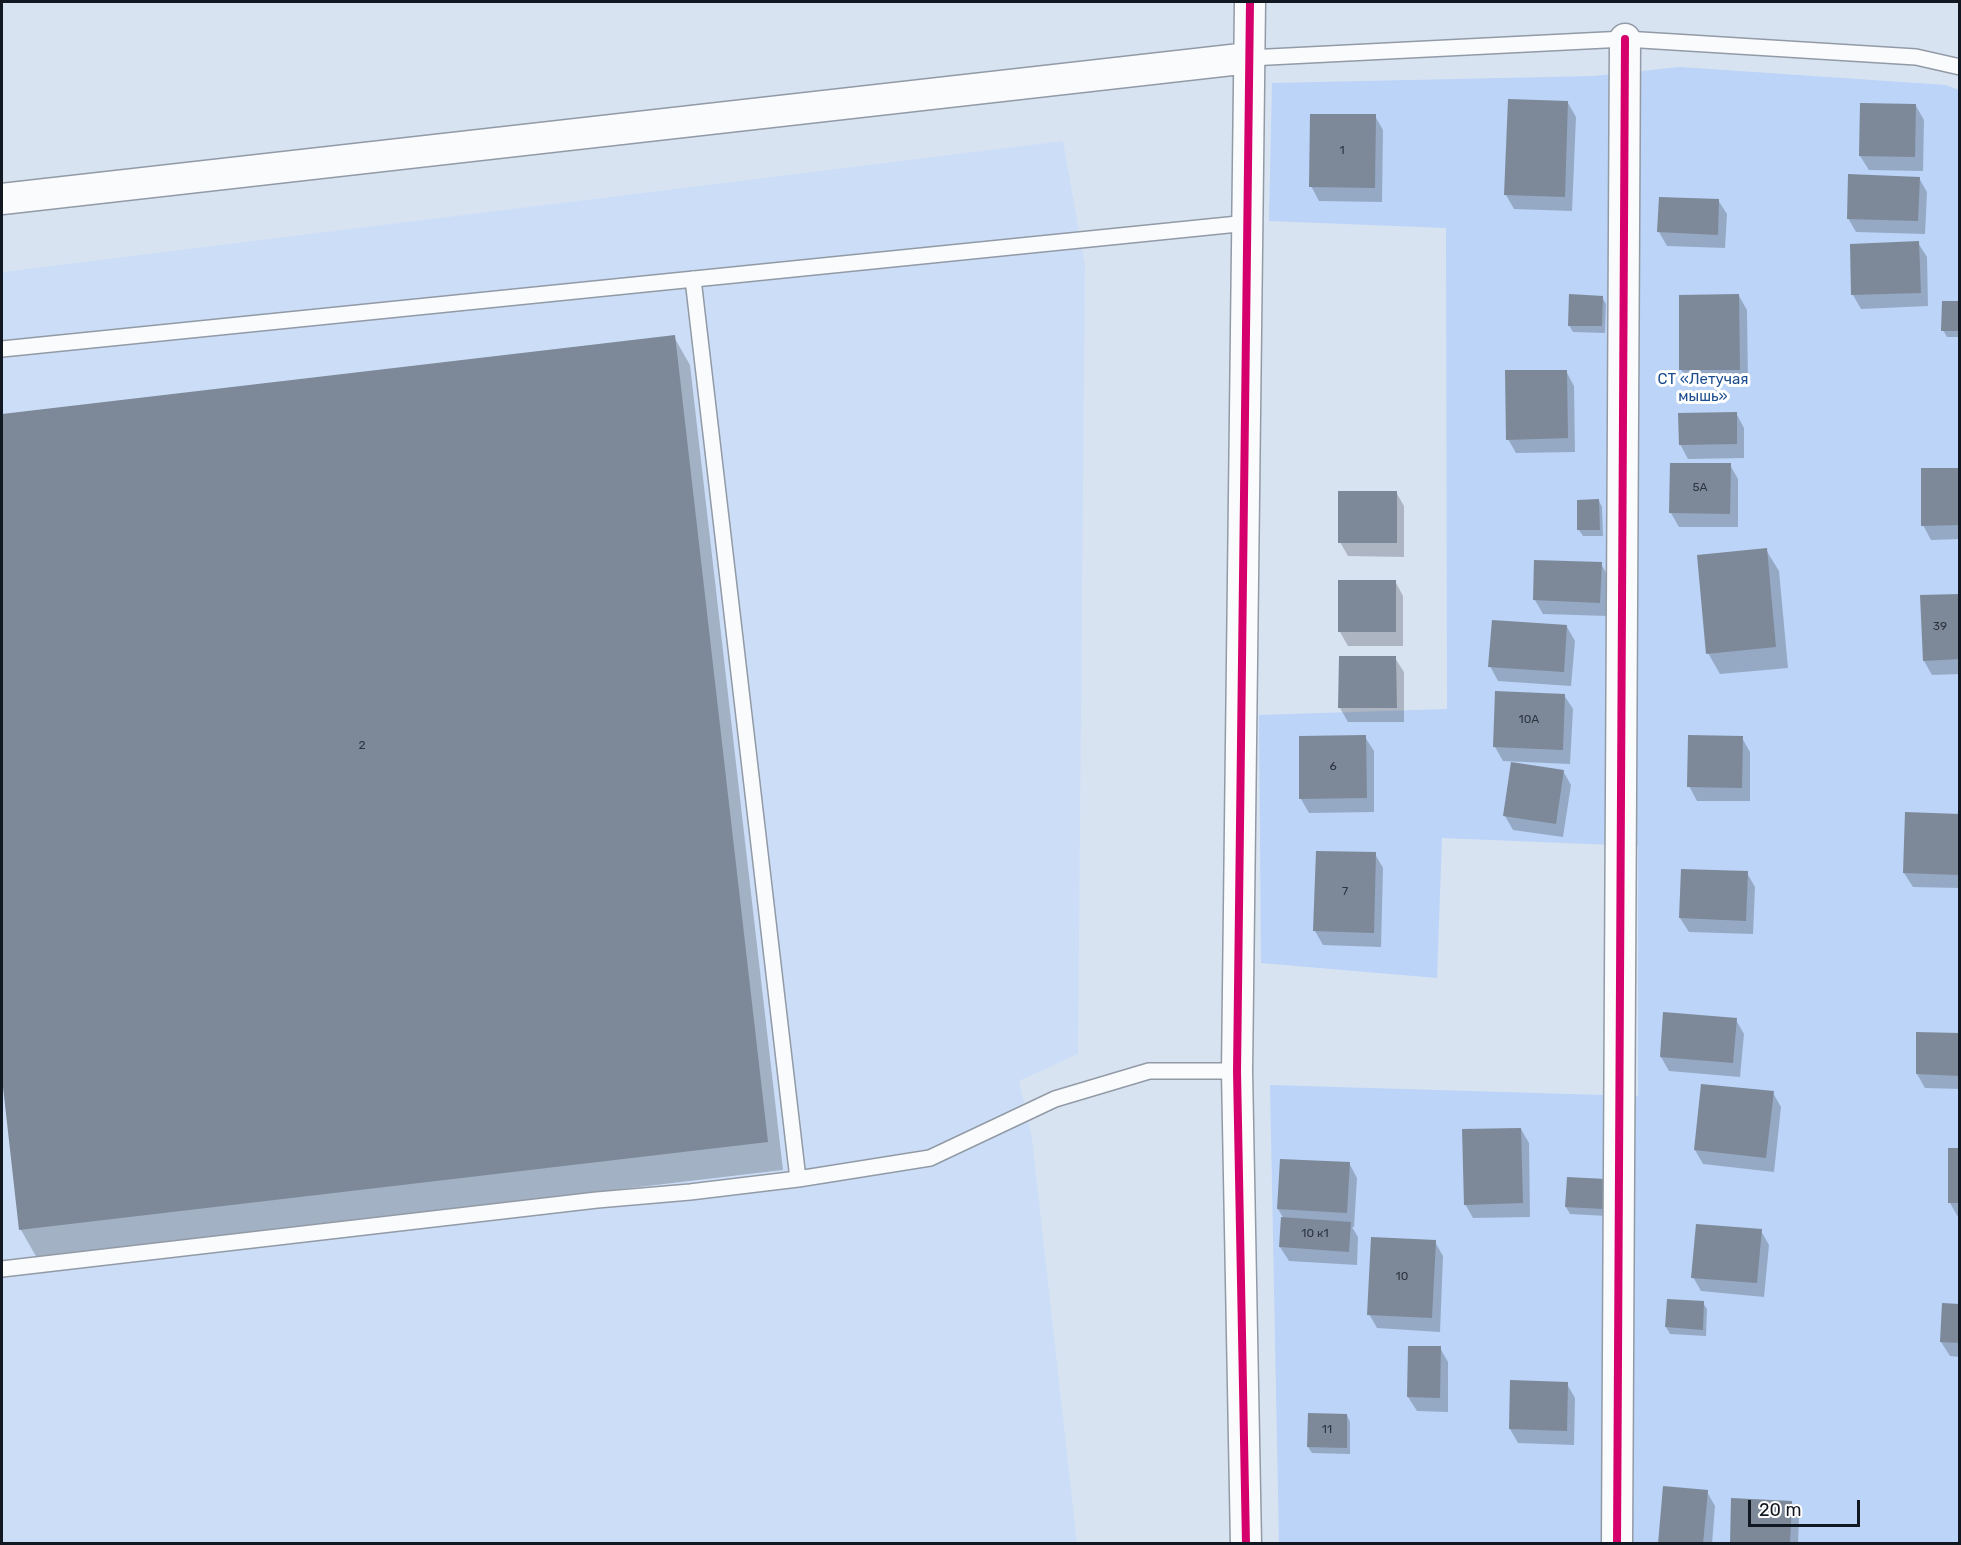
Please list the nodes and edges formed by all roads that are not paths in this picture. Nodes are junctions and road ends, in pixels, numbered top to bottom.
1 (1250, 2) edge
2 (1625, 39) junction
3 (1249, 58) junction
4 (1959, 67) edge
5 (2, 199) edge
6 (1248, 223) junction
7 (693, 279) junction
8 (2, 349) edge
9 (1238, 1071) junction
10 (798, 1179) junction
11 (2, 1269) edge
12 (1246, 1544) edge
13 (1617, 1544) edge

1 - 3 street
2 - 3 lane
2 - 4 lane
2 - 13 street
3 - 5 street
3 - 6 street
6 - 7 lane
6 - 9 street
7 - 8 lane
7 - 10 lane
9 - 10 lane
9 - 12 street
10 - 11 lane

